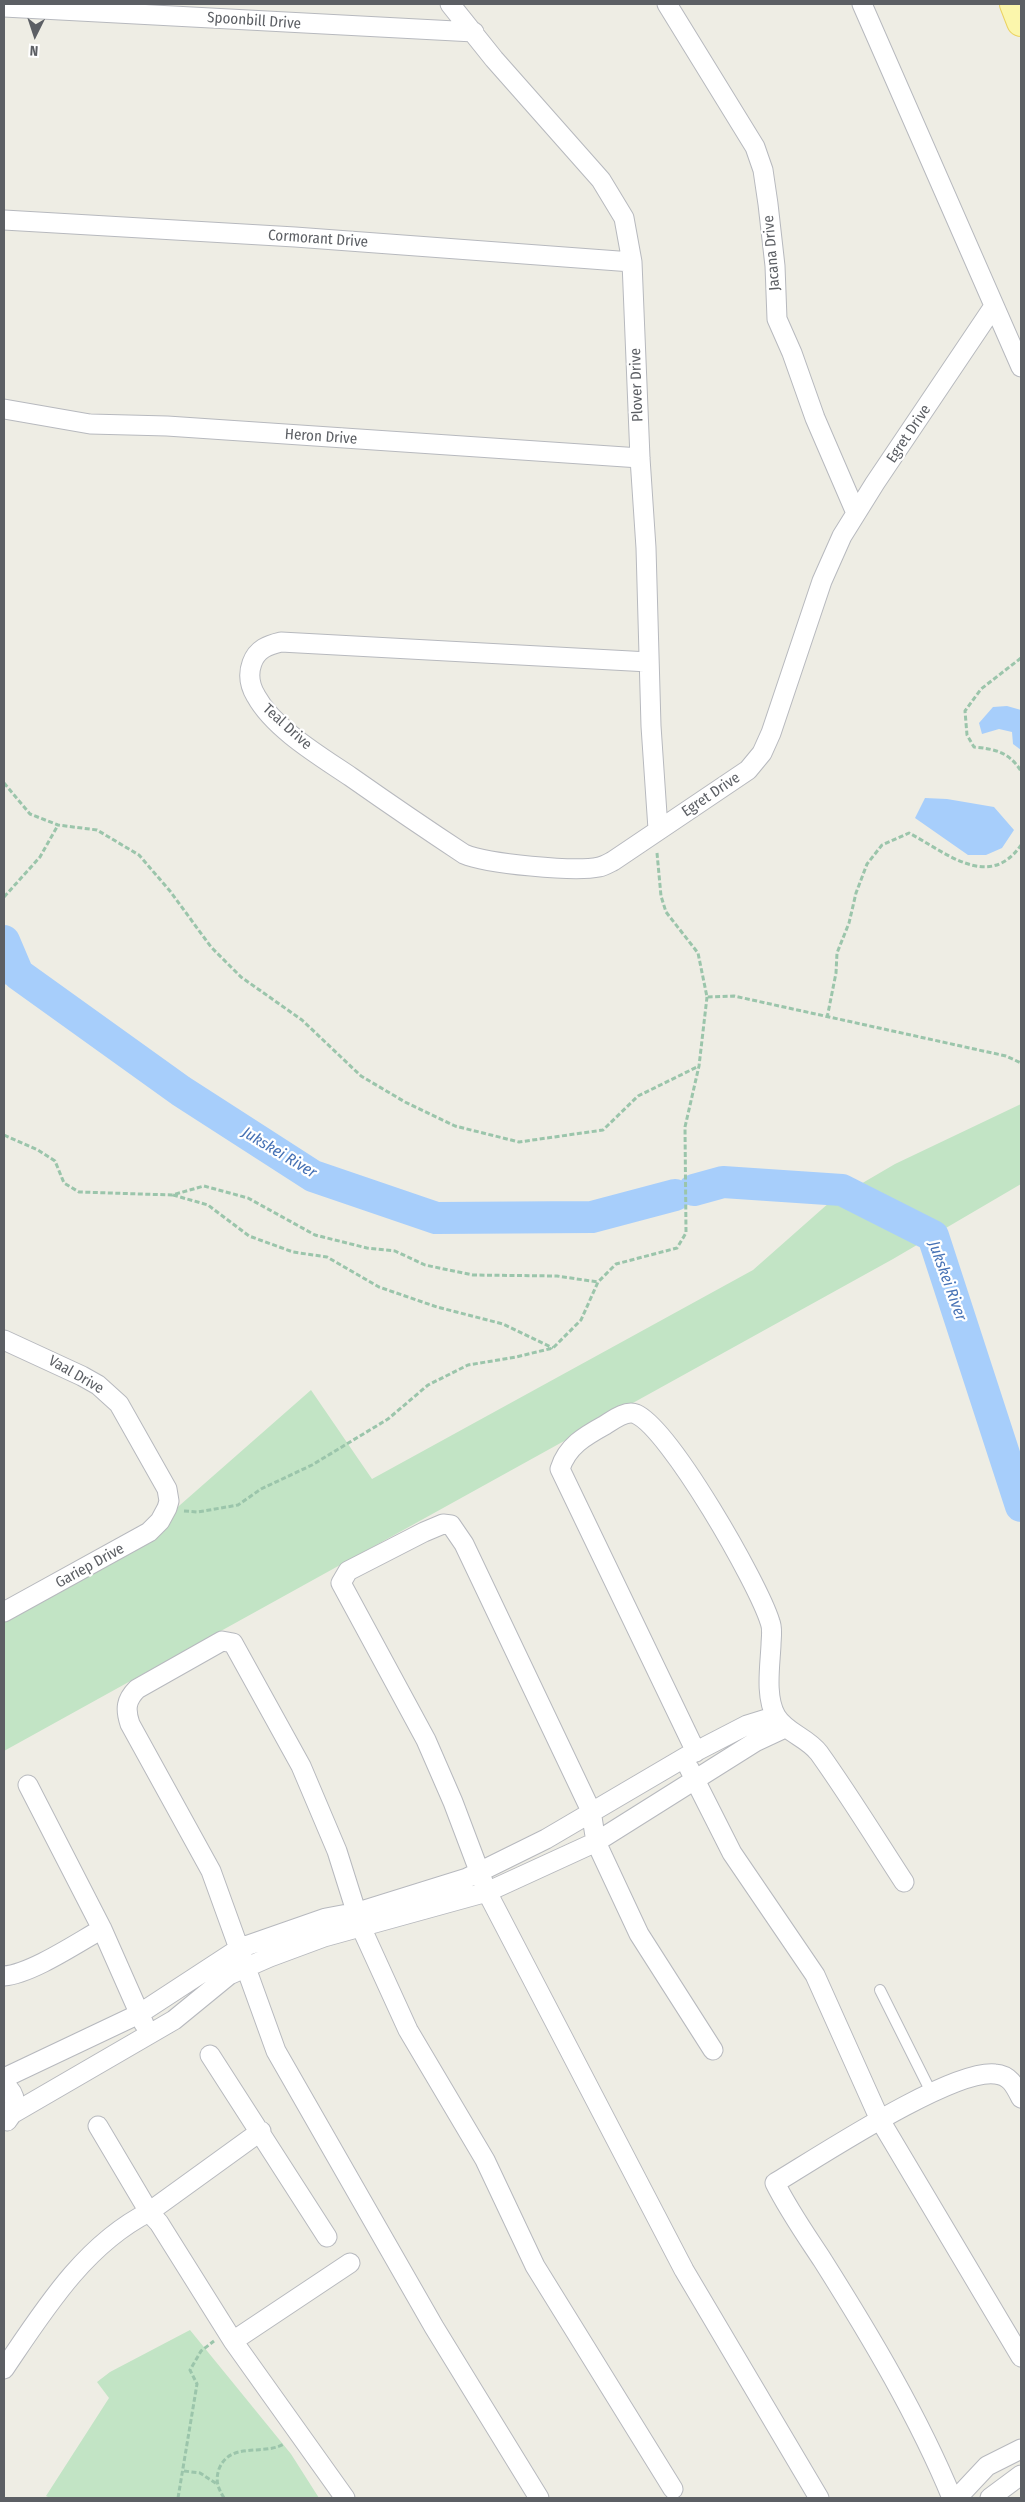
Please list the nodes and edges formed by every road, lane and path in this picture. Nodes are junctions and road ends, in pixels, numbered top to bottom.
1 (450, 4) edge
2 (667, 4) edge
3 (862, 4) edge
4 (1014, 4) edge
5 (4, 7) edge
6 (215, 11) edge
7 (1021, 22) edge
8 (474, 32) junction
9 (4, 220) edge
10 (632, 262) junction
11 (994, 306) junction
12 (1021, 367) edge
13 (4, 409) edge
14 (640, 458) junction
15 (856, 513) junction
16 (1021, 658) edge
17 (649, 662) junction
18 (1021, 771) edge
19 (4, 783) edge
20 (58, 826) junction
21 (658, 830) junction
22 (1021, 845) edge
23 (4, 897) edge
24 (707, 997) junction
25 (827, 1018) junction
26 (1021, 1063) edge
27 (699, 1066) junction
28 (4, 1135) edge
29 (172, 1195) junction
30 (598, 1282) junction
31 (4, 1340) edge
32 (553, 1348) junction
33 (167, 1508) junction
34 (4, 1612) edge
35 (780, 1722) junction
36 (690, 1755) junction
37 (694, 1779) junction
38 (28, 1785) dead end
39 (591, 1811) junction
40 (596, 1842) junction
41 (480, 1872) junction
42 (904, 1882) dead end
43 (487, 1892) junction
44 (360, 1919) junction
45 (102, 1929) junction
46 (240, 1948) junction
47 (246, 1968) junction
48 (4, 1976) edge
49 (880, 1990) dead end
50 (139, 2014) junction
51 (148, 2034) junction
52 (713, 2050) dead end
53 (210, 2055) dead end
54 (4, 2078) edge
55 (4, 2084) edge
56 (932, 2094) junction
57 (1021, 2098) edge
58 (8, 2118) edge
59 (880, 2120) junction
60 (98, 2126) dead end
61 (260, 2131) junction
62 (149, 2212) junction
63 (327, 2237) dead end
64 (350, 2263) dead end
65 (230, 2337) junction
66 (1021, 2357) edge
67 (4, 2368) edge
68 (300, 2436) junction
69 (1021, 2448) edge
70 (184, 2471) junction
71 (1021, 2476) edge
72 (217, 2484) junction
73 (670, 2495) edge
74 (178, 2498) edge
75 (224, 2498) edge
76 (345, 2498) edge
77 (540, 2498) edge
78 (820, 2498) edge
79 (952, 2498) edge
80 (957, 2498) edge
81 (990, 2498) edge

1 - 8 street, Plover Drive
2 - 15 street, Jacana Drive
3 - 11 street
4 - 7 main road
5 - 6 street, Spoonbill Drive
6 - 8 street, Spoonbill Drive
8 - 10 street, Plover Drive
9 - 10 street, Cormorant Drive
10 - 14 street, Plover Drive
11 - 12 street
11 - 15 street, Egret Drive
13 - 14 street, Heron Drive
14 - 17 street, Plover Drive
15 - 21 street, Egret Drive
16 - 18 path
17 - 21 street, Plover Drive
17 - 21 street, Teal Drive
19 - 20 path
20 - 23 path
20 - 27 path
21 - 24 path
22 - 25 path
24 - 25 path
24 - 27 path
25 - 26 path
27 - 30 path
28 - 29 path
29 - 30 path
29 - 32 path
30 - 32 path
31 - 33 street, Vaal Drive
32 - 33 path
33 - 34 street, Gariep Drive
35 - 36 street
35 - 36 street
35 - 37 street
35 - 42 street
36 - 37 street
36 - 39 street
37 - 40 street
37 - 59 street
38 - 45 street
39 - 40 street
39 - 41 street
39 - 41 street
40 - 43 street
40 - 52 street
41 - 43 street
41 - 44 street
43 - 44 street
43 - 78 street
44 - 46 street
44 - 46 street
44 - 47 street
44 - 73 street
45 - 48 street
45 - 50 street
46 - 47 street
46 - 50 street
47 - 51 street
47 - 77 street
49 - 56 lane
50 - 51 street
50 - 54 street
51 - 58 street
53 - 61 street
55 - 58 street
56 - 57 street
56 - 59 street
59 - 66 street
59 - 79 street
60 - 62 street
61 - 62 street
61 - 63 street
62 - 65 street
62 - 67 street
64 - 65 street
65 - 68 street
65 - 70 path
68 - 72 path
68 - 76 street
69 - 80 street
70 - 72 path
70 - 74 path
71 - 81 street
72 - 75 path

